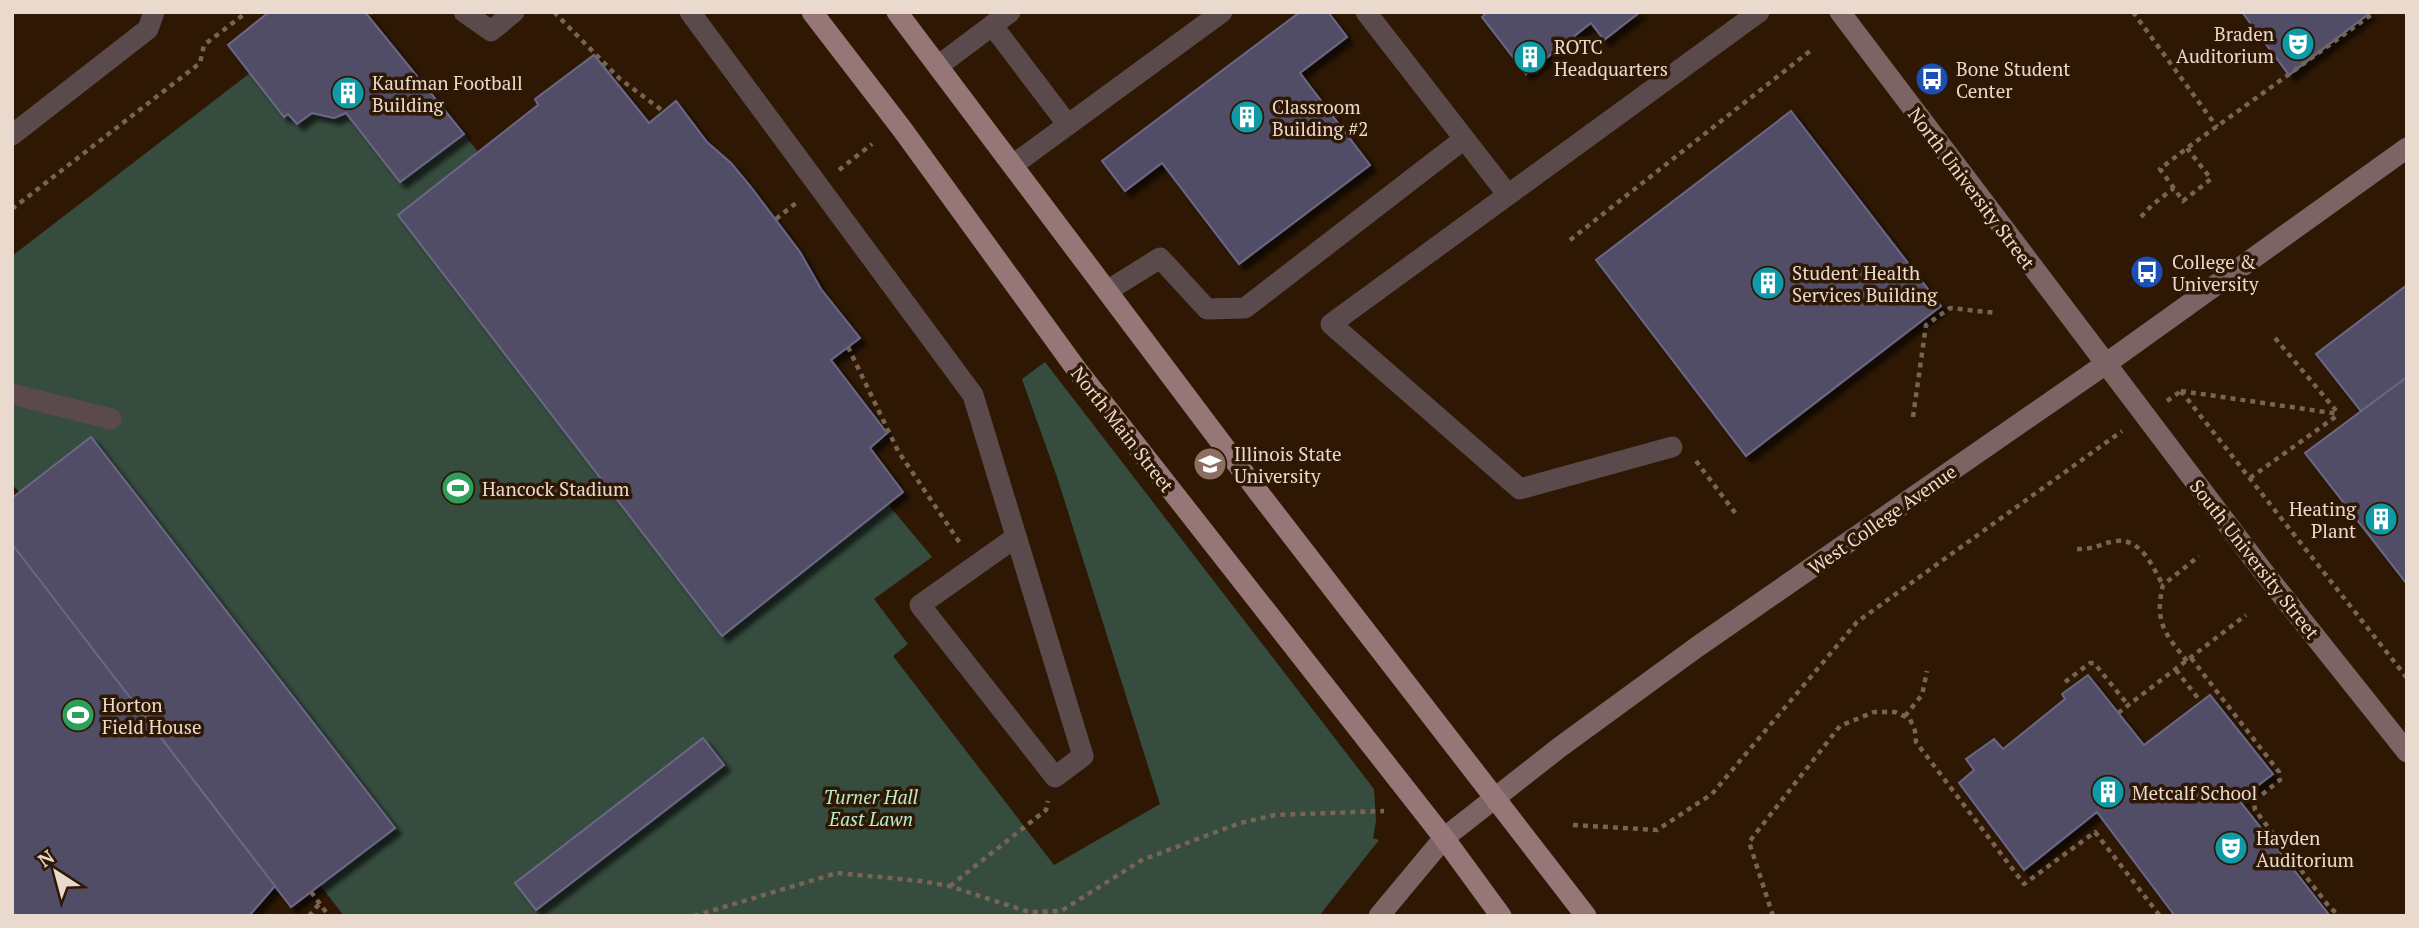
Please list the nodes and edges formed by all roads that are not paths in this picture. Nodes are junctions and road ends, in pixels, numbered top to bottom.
1 (155, 12) edge
2 (464, 12) edge
3 (514, 12) edge
4 (690, 12) edge
5 (812, 12) edge
6 (897, 12) edge
7 (1010, 12) edge
8 (1222, 12) edge
9 (1366, 12) edge
10 (1759, 12) edge
11 (1840, 12) edge
12 (992, 25) junction
13 (938, 66) junction
14 (1069, 125) junction
15 (12, 135) edge
16 (1464, 139) junction
17 (2407, 148) edge
18 (1013, 165) junction
19 (1508, 195) junction
20 (1107, 291) junction
21 (2106, 363) junction
22 (12, 394) edge
23 (110, 419) dead end
24 (1672, 447) road end
25 (1016, 537) junction
26 (2407, 752) edge
27 (1496, 797) junction
28 (1444, 838) junction
29 (1379, 916) edge
30 (1501, 916) edge
31 (1586, 916) edge

1 - 15 lane
2 - 3 lane
4 - 25 lane
5 - 28 main road, North Main Street
6 - 13 main road
7 - 12 lane
8 - 14 lane
9 - 16 lane
10 - 19 lane
11 - 21 main road, North University Street
12 - 13 lane
12 - 14 lane
13 - 18 main road
14 - 18 lane
16 - 19 lane
16 - 20 lane
17 - 21 main road, West College Avenue
18 - 20 main road
19 - 24 lane
20 - 27 main road
21 - 26 main road, South University Street
21 - 27 main road, West College Avenue
22 - 23 lane
25 - 25 lane
27 - 28 main road, West College Avenue
27 - 31 main road
28 - 29 main road, West College Avenue
28 - 30 main road, North Main Street

